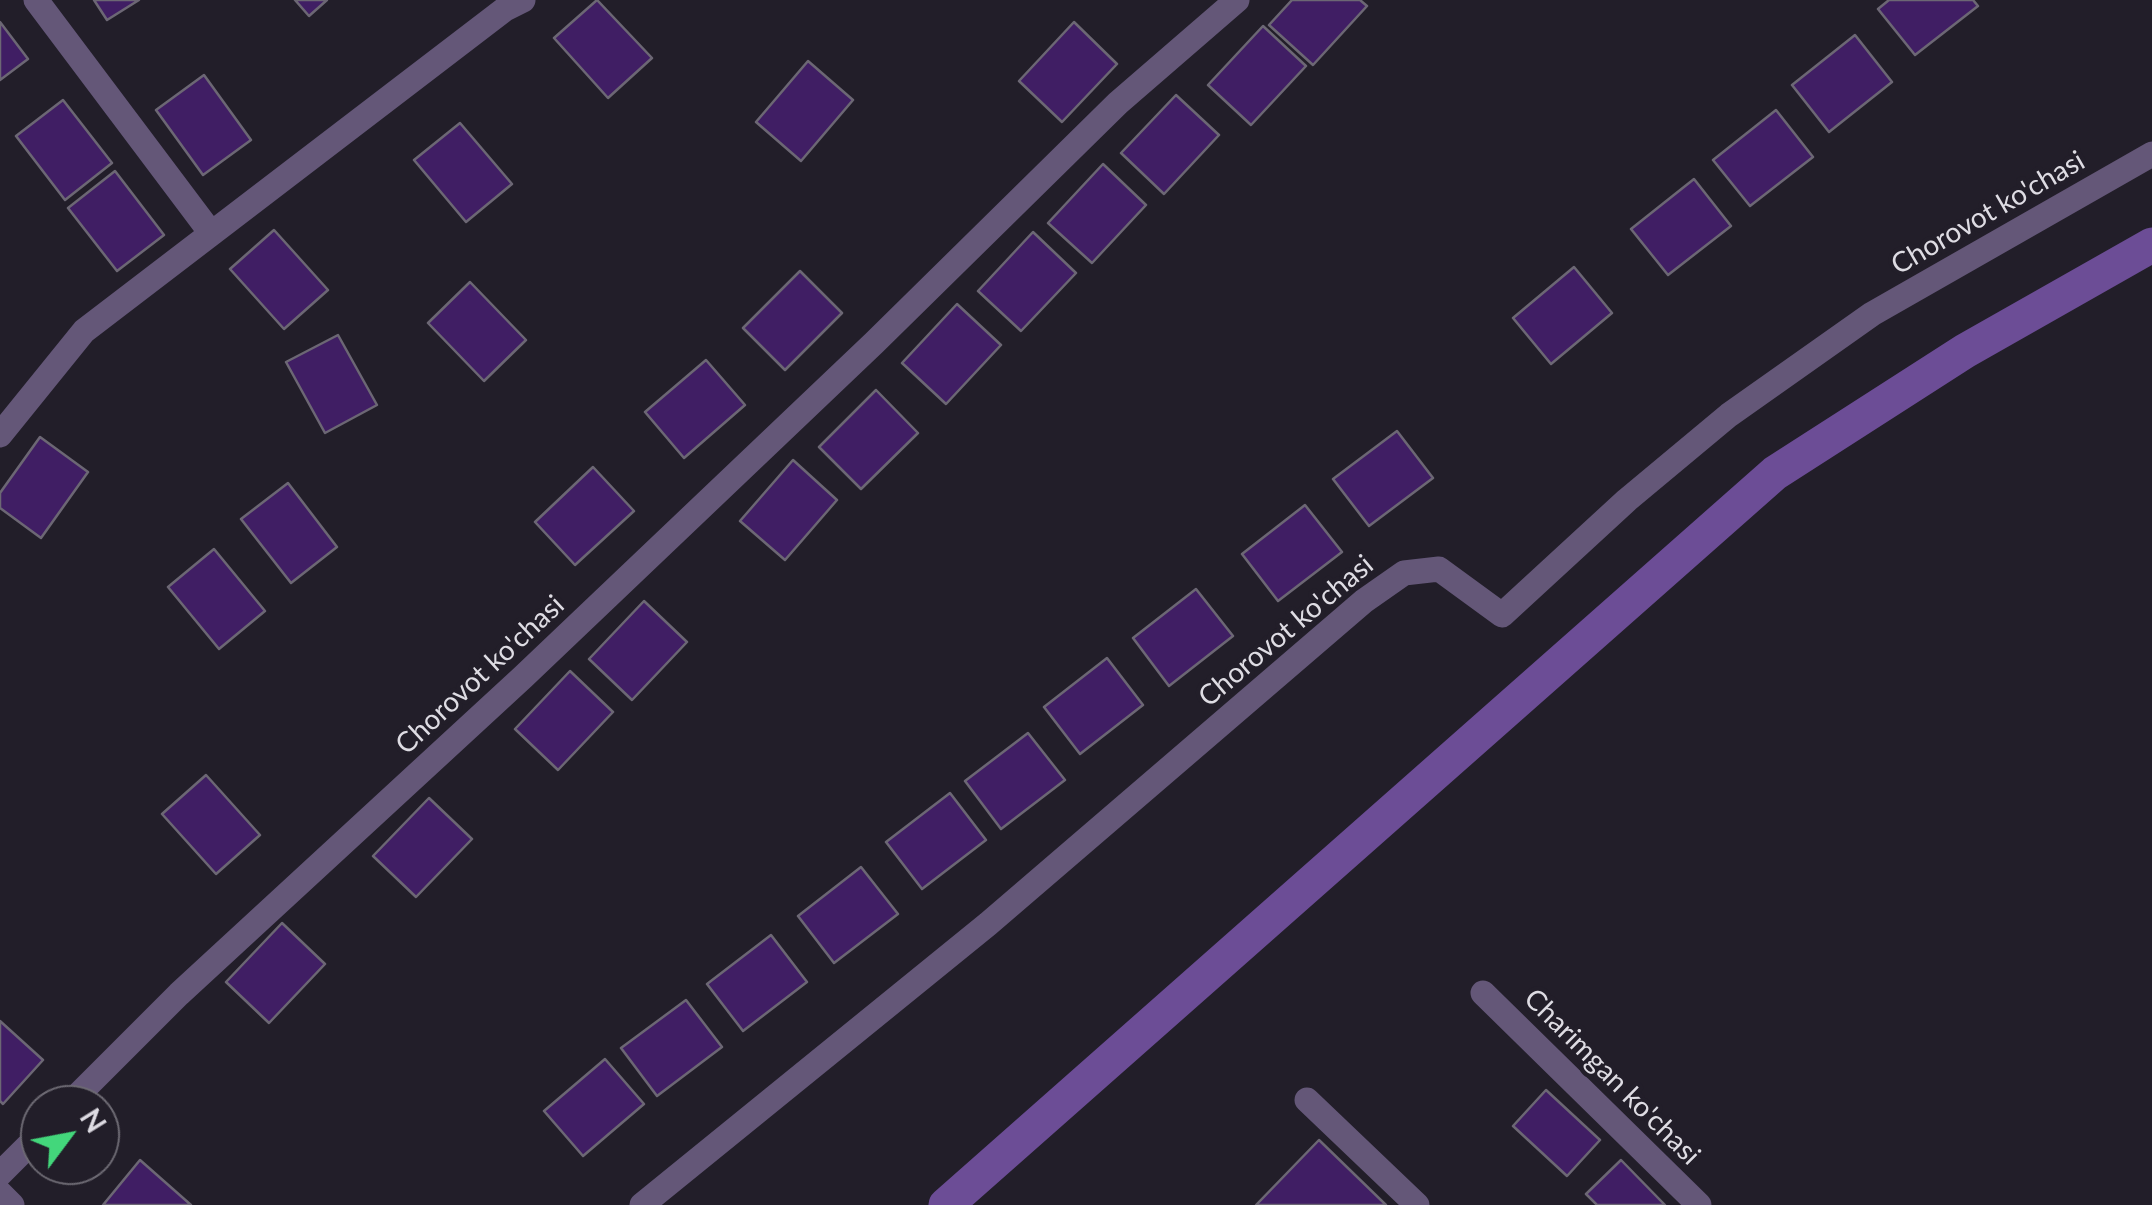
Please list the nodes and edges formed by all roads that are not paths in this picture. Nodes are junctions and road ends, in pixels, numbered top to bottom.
1 (36, 0) edge
2 (523, 0) edge
3 (1237, 0) edge
4 (2152, 154) edge
5 (211, 233) junction
6 (0, 435) edge
7 (1483, 992) dead end
8 (88, 1085) edge
9 (1308, 1100) dead end
10 (20, 1154) edge
11 (0, 1174) edge
12 (0, 1193) edge
13 (12, 1205) edge
14 (642, 1205) edge
15 (1417, 1205) edge
16 (1698, 1205) edge

1 - 5 street
2 - 5 street
3 - 8 street, Chorovot ko'chasi
4 - 14 street, Chorovot ko'chasi
5 - 6 street
7 - 16 street, Charimgan ko'chasi
9 - 15 street
10 - 11 street
12 - 13 street

